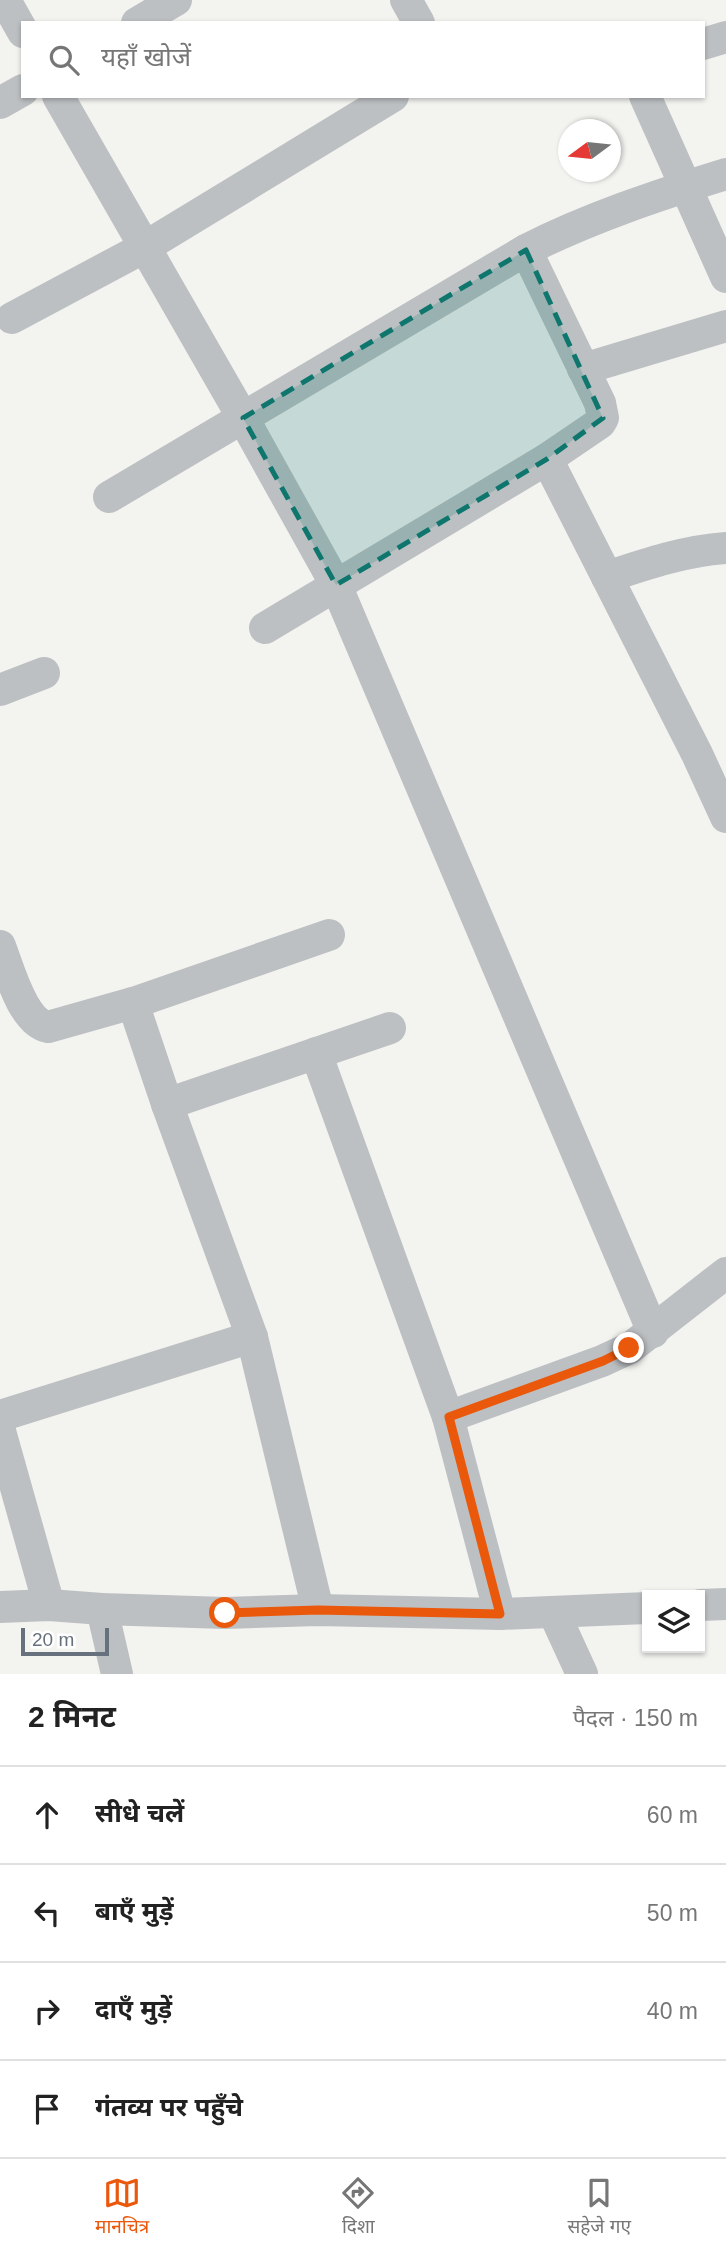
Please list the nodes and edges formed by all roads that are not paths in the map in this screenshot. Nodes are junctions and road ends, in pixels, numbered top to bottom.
1 (5, 0) edge
2 (176, 0) edge
3 (406, 0) edge
4 (140, 21) edge
5 (418, 21) edge
6 (21, 28) edge
7 (726, 37) edge
8 (705, 43) edge
9 (21, 91) edge
10 (59, 98) edge
11 (390, 98) edge
12 (646, 98) edge
13 (0, 103) edge
14 (726, 174) edge
15 (685, 187) junction
16 (145, 247) junction
17 (526, 250) junction
18 (726, 277) edge
19 (12, 318) dead end
20 (726, 326) edge
21 (583, 369) junction
22 (243, 418) junction
23 (547, 459) junction
24 (110, 497) dead end
25 (726, 548) edge
26 (607, 577) junction
27 (336, 585) junction
28 (265, 628) dead end
29 (44, 673) dead end
30 (0, 691) edge
31 (726, 817) edge
32 (329, 935) dead end
33 (0, 946) edge
34 (133, 1003) junction
35 (390, 1028) dead end
36 (316, 1053) junction
37 (167, 1104) junction
38 (726, 1273) edge
39 (653, 1332) junction
40 (252, 1337) junction
41 (0, 1416) edge
42 (449, 1417) junction
43 (0, 1430) edge
44 (726, 1604) edge
45 (49, 1605) junction
46 (705, 1605) edge
47 (0, 1607) edge
48 (642, 1608) edge
49 (102, 1609) junction
50 (318, 1610) junction
51 (554, 1613) junction
52 (500, 1614) junction
53 (117, 1674) edge
54 (582, 1674) edge

1 - 6 street
2 - 4 street
3 - 5 street
7 - 8 street
9 - 13 street
10 - 16 street
11 - 16 street
12 - 15 street
14 - 15 street
15 - 17 street
15 - 18 street
16 - 19 street
16 - 22 street
17 - 21 street
17 - 22 street
20 - 21 street
21 - 23 street
22 - 24 street
22 - 27 street
23 - 26 street
23 - 27 street
25 - 26 street
26 - 31 street
27 - 28 street
27 - 39 street
29 - 30 street
32 - 34 street
33 - 34 street
34 - 37 street
35 - 36 street
36 - 37 street
36 - 42 street
37 - 40 street
38 - 39 street
39 - 42 street
40 - 41 street
40 - 50 street
42 - 52 street
43 - 45 street
44 - 46 street
45 - 47 street
45 - 49 street
48 - 51 street
49 - 50 street
49 - 53 street
50 - 52 street
51 - 52 street
51 - 54 street

